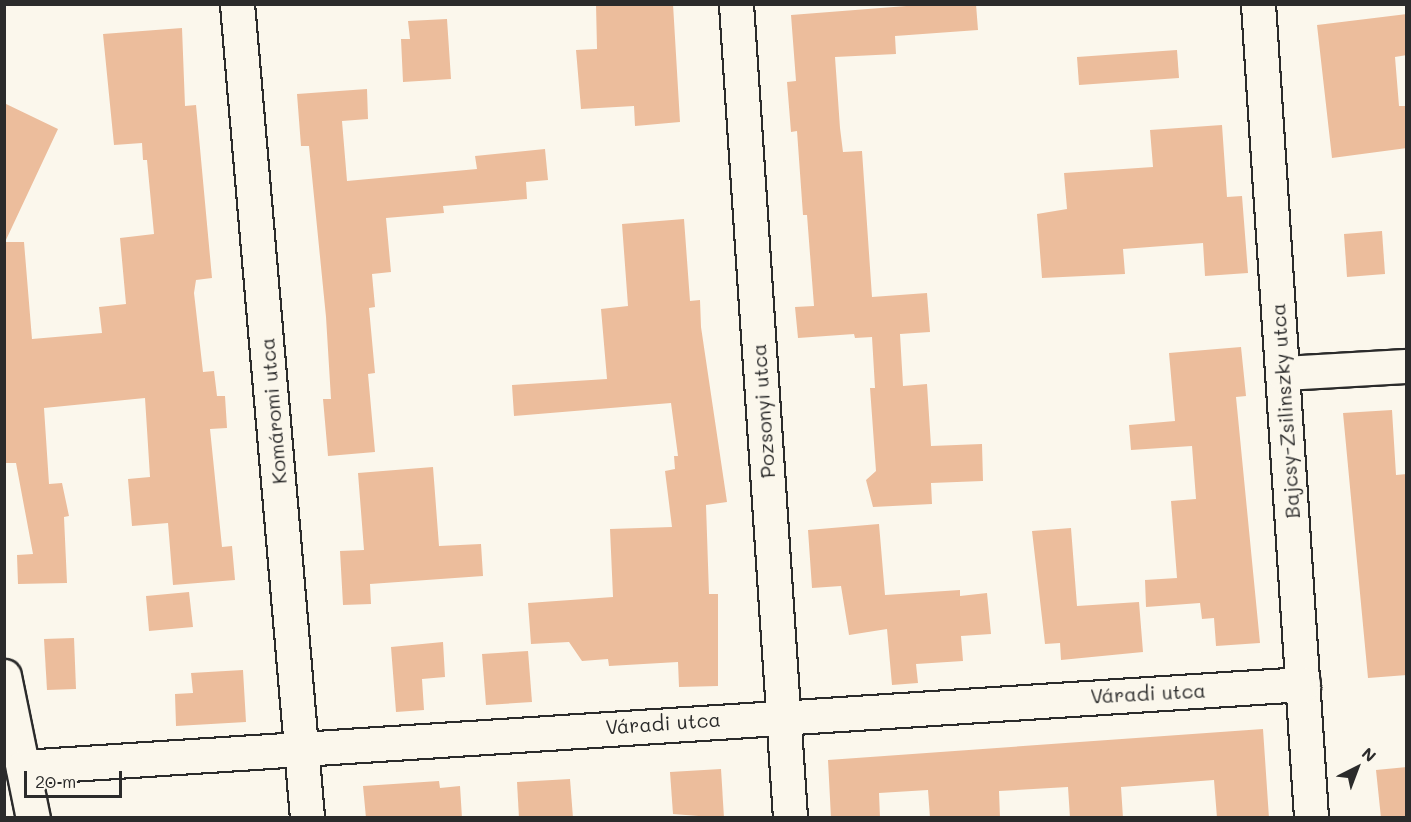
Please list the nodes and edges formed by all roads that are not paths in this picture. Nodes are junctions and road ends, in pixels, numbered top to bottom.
1 (237, 4) edge
2 (736, 4) edge
3 (1258, 4) edge
4 (1407, 366) edge
5 (1283, 373) junction
6 (4, 676) edge
7 (1303, 684) junction
8 (783, 714) junction
9 (304, 748) junction
10 (23, 767) junction
11 (33, 818) edge
12 (308, 818) edge
13 (790, 818) edge
14 (1311, 818) edge

1 - 9 street, Komáromi utca
2 - 8 street, Pozsonyi utca
3 - 5 street, Bajcsy-Zsilinszky utca
4 - 5 street
5 - 7 street, Bajcsy-Zsilinszky utca
6 - 10 street
7 - 8 street, Váradi utca
7 - 14 street, Bajcsy-Zsilinszky utca
8 - 9 street, Váradi utca
8 - 13 street, Pozsonyi utca
9 - 10 street, Váradi utca
9 - 12 street, Komáromi utca
10 - 11 street

